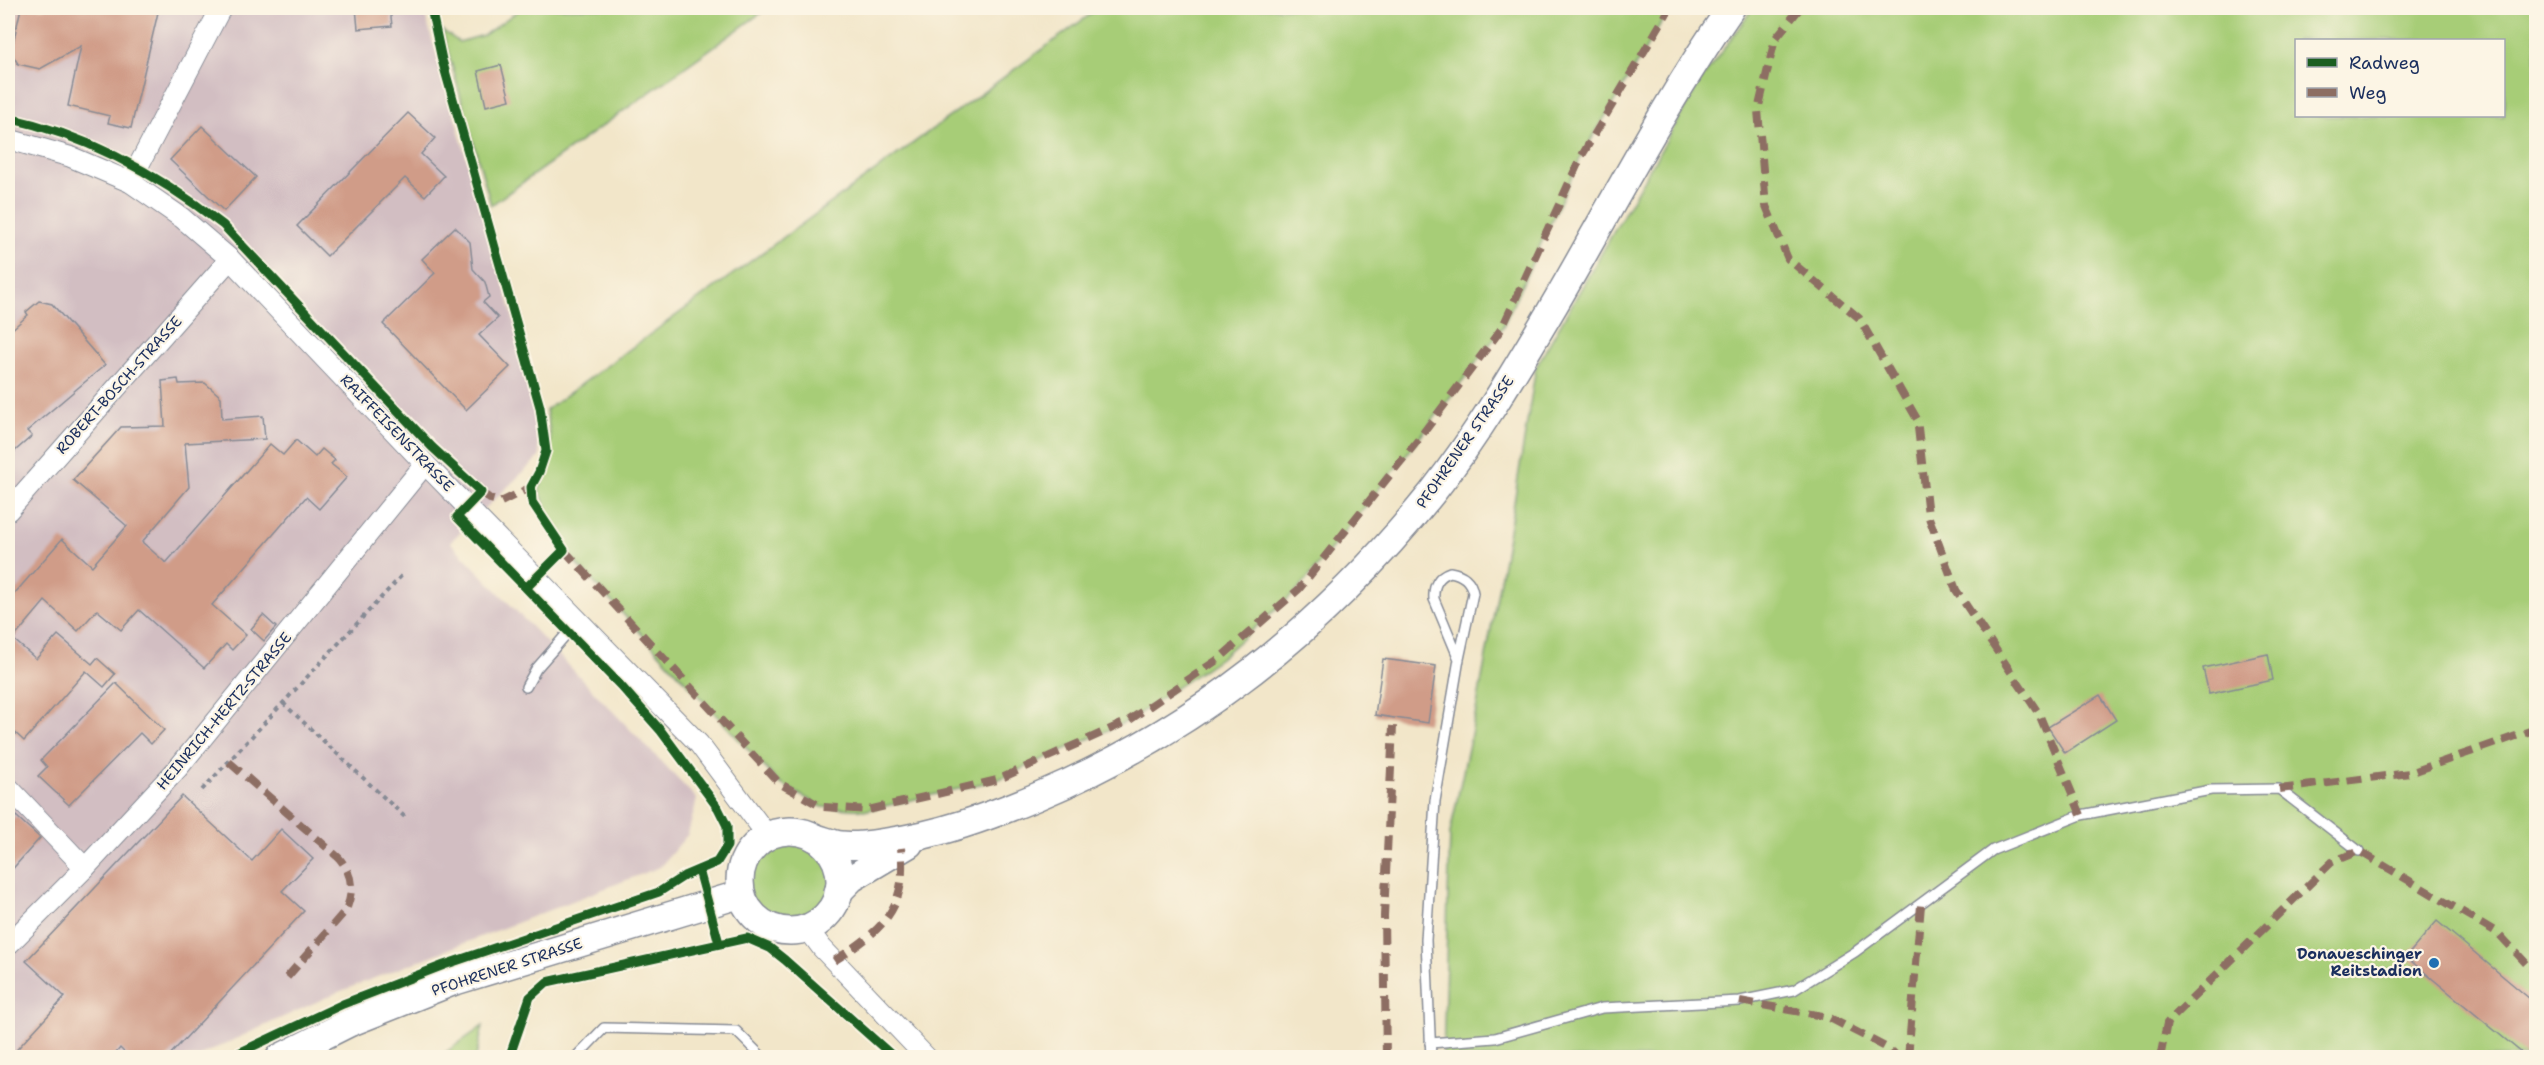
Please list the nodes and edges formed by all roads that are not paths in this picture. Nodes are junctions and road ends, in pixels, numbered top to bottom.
1 (221, 8) edge
2 (1731, 8) edge
3 (8, 139) edge
4 (130, 182) junction
5 (230, 259) junction
6 (425, 464) junction
7 (8, 511) edge
8 (578, 621) junction
9 (1460, 659) junction
10 (526, 687) dead end
11 (8, 787) edge
12 (768, 835) junction
13 (919, 837) junction
14 (816, 838) junction
15 (2359, 851) dead end
16 (85, 868) junction
17 (838, 892) junction
18 (741, 894) junction
19 (807, 928) junction
20 (8, 945) edge
21 (1430, 1042) junction
22 (279, 1058) edge
23 (575, 1058) edge
24 (762, 1058) edge
25 (927, 1058) edge
26 (1431, 1058) edge

1 - 4 street
2 - 13 main road, PFOHRENER STRASSE
3 - 4 street, RAIFFEISENSTRASSE
4 - 5 street, RAIFFEISENSTRASSE
5 - 6 street, RAIFFEISENSTRASSE
5 - 7 street, ROBERT-BOSCH-STRASSE
6 - 8 street, RAIFFEISENSTRASSE
6 - 16 street, HEINRICH-HERTZ-STRASSE
8 - 10 lane
8 - 12 street, RAIFFEISENSTRASSE
9 - 9 lane
9 - 21 lane
11 - 16 street
12 - 14 main road
12 - 18 main road
13 - 14 main road, PFOHRENER STRASSE
13 - 17 main road, PFOHRENER STRASSE
14 - 17 main road
15 - 21 lane
16 - 20 street, HEINRICH-HERTZ-STRASSE
17 - 19 main road
18 - 19 main road
18 - 22 main road, PFOHRENER STRASSE
19 - 25 street
21 - 26 lane
23 - 24 lane

